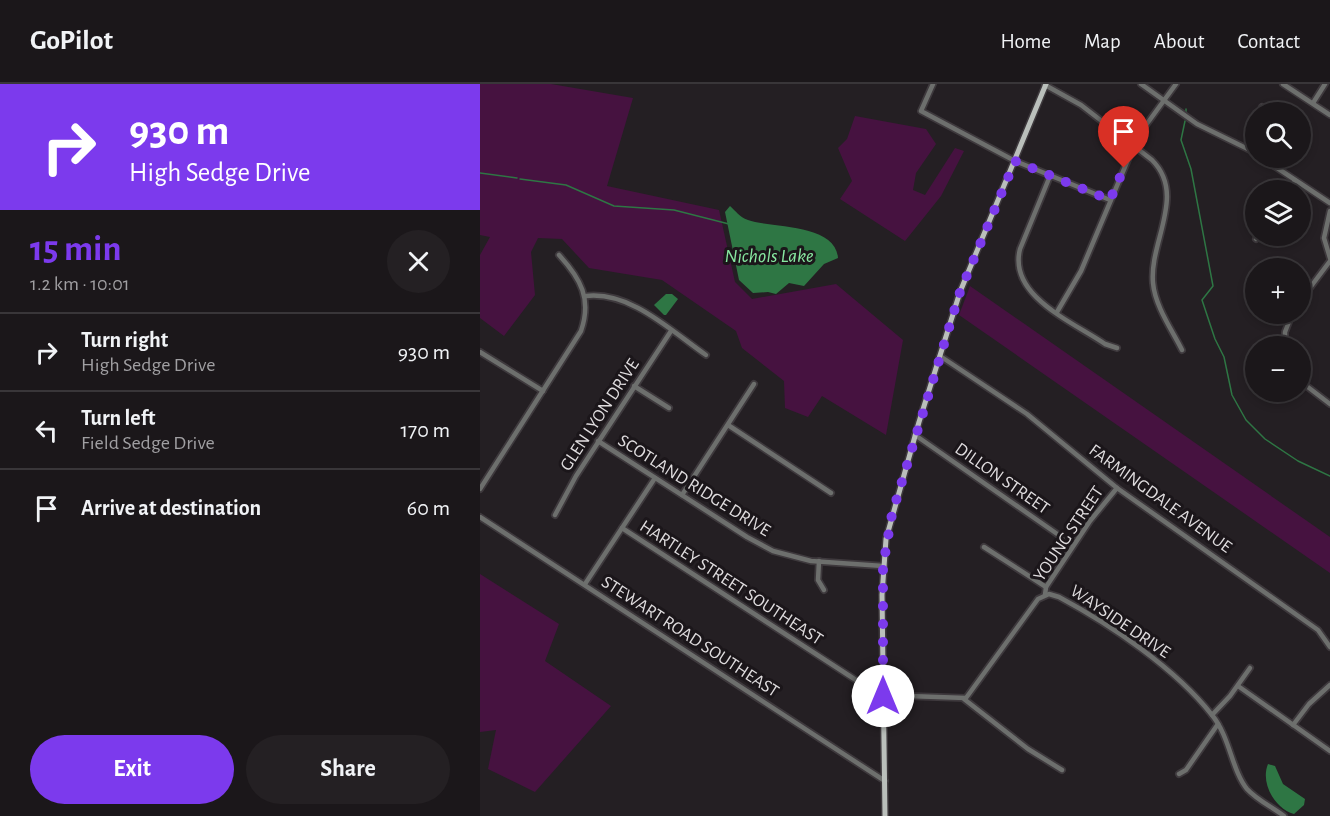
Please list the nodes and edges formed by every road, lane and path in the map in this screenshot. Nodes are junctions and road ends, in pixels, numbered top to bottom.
1 (933, 84) edge
2 (1141, 84) edge
3 (1176, 84) edge
4 (1283, 84) edge
5 (1325, 84) edge
6 (1046, 85) edge
7 (1165, 101) junction
8 (1313, 103) junction
9 (1330, 115) edge
10 (1133, 146) junction
11 (1245, 148) edge
12 (1015, 161) junction
13 (1277, 168) edge
14 (1050, 176) junction
15 (1295, 180) edge
16 (1311, 190) edge
17 (1110, 200) junction
18 (1330, 202) edge
19 (1330, 211) edge
20 (559, 255) dead end
21 (1330, 260) edge
22 (1311, 286) edge
23 (586, 296) junction
24 (1057, 312) junction
25 (671, 331) junction
26 (1117, 348) dead end
27 (1182, 350) dead end
28 (480, 352) edge
29 (706, 355) dead end
30 (940, 356) junction
31 (754, 384) dead end
32 (634, 386) junction
33 (1311, 389) edge
34 (543, 391) junction
35 (1330, 404) edge
36 (669, 408) dead end
37 (728, 425) junction
38 (915, 435) junction
39 (598, 441) junction
40 (655, 478) junction
41 (1117, 488) junction
42 (480, 489) edge
43 (831, 493) dead end
44 (682, 495) junction
45 (555, 515) dead end
46 (480, 517) edge
47 (622, 528) junction
48 (1074, 545) junction
49 (984, 547) dead end
50 (819, 561) junction
51 (883, 566) junction
52 (585, 584) junction
53 (1046, 587) junction
54 (824, 590) dead end
55 (1045, 595) junction
56 (1330, 647) edge
57 (1250, 668) dead end
58 (1330, 685) edge
59 (1238, 686) junction
60 (883, 696) junction
61 (964, 699) junction
62 (1212, 715) junction
63 (1218, 724) junction
64 (1293, 725) junction
65 (1330, 751) edge
66 (1062, 770) dead end
67 (1179, 774) dead end
68 (885, 782) junction
69 (885, 816) edge
70 (1284, 816) edge

1 - 12 street
2 - 7 street
3 - 7 street
4 - 8 street
5 - 8 street
6 - 10 street
6 - 12 main road
7 - 10 street
7 - 11 street
8 - 9 street
10 - 17 street
10 - 27 street
12 - 14 street
12 - 30 main road
13 - 15 street
14 - 17 street
14 - 24 street
16 - 18 street
17 - 24 street
19 - 21 street
20 - 23 street
21 - 22 street
23 - 25 street
23 - 34 street
24 - 26 street
25 - 29 street
25 - 32 street, GLEN LYON DRIVE
28 - 34 street
30 - 38 main road
30 - 41 street, FARMINGDALE AVENUE
31 - 37 street
32 - 36 street
32 - 39 street, GLEN LYON DRIVE
33 - 35 street
34 - 42 street
37 - 43 street
37 - 44 street
38 - 48 street, DILLON STREET
38 - 51 main road
39 - 40 street, SCOTLAND RIDGE DRIVE
39 - 45 street, GLEN LYON DRIVE
40 - 44 street, SCOTLAND RIDGE DRIVE
40 - 47 street
41 - 48 street, YOUNG STREET
41 - 56 street, FARMINGDALE AVENUE
44 - 50 street, SCOTLAND RIDGE DRIVE
46 - 52 street, STEWART ROAD SOUTHEAST
47 - 52 street, HARTLEY STREET SOUTHEAST
47 - 60 street, HARTLEY STREET SOUTHEAST
48 - 53 street, YOUNG STREET
49 - 53 street
50 - 51 street, SCOTLAND RIDGE DRIVE
50 - 54 street
51 - 60 main road
52 - 68 street, STEWART ROAD SOUTHEAST
53 - 55 street, YOUNG STREET
55 - 61 street, WAYSIDE DRIVE
55 - 62 street, WAYSIDE DRIVE
57 - 59 street
58 - 64 street
59 - 62 street
59 - 64 street
60 - 61 street
60 - 68 main road
61 - 66 street
62 - 63 street, WAYSIDE DRIVE
63 - 67 street
63 - 70 street, WAYSIDE DRIVE
64 - 65 street
68 - 69 main road

